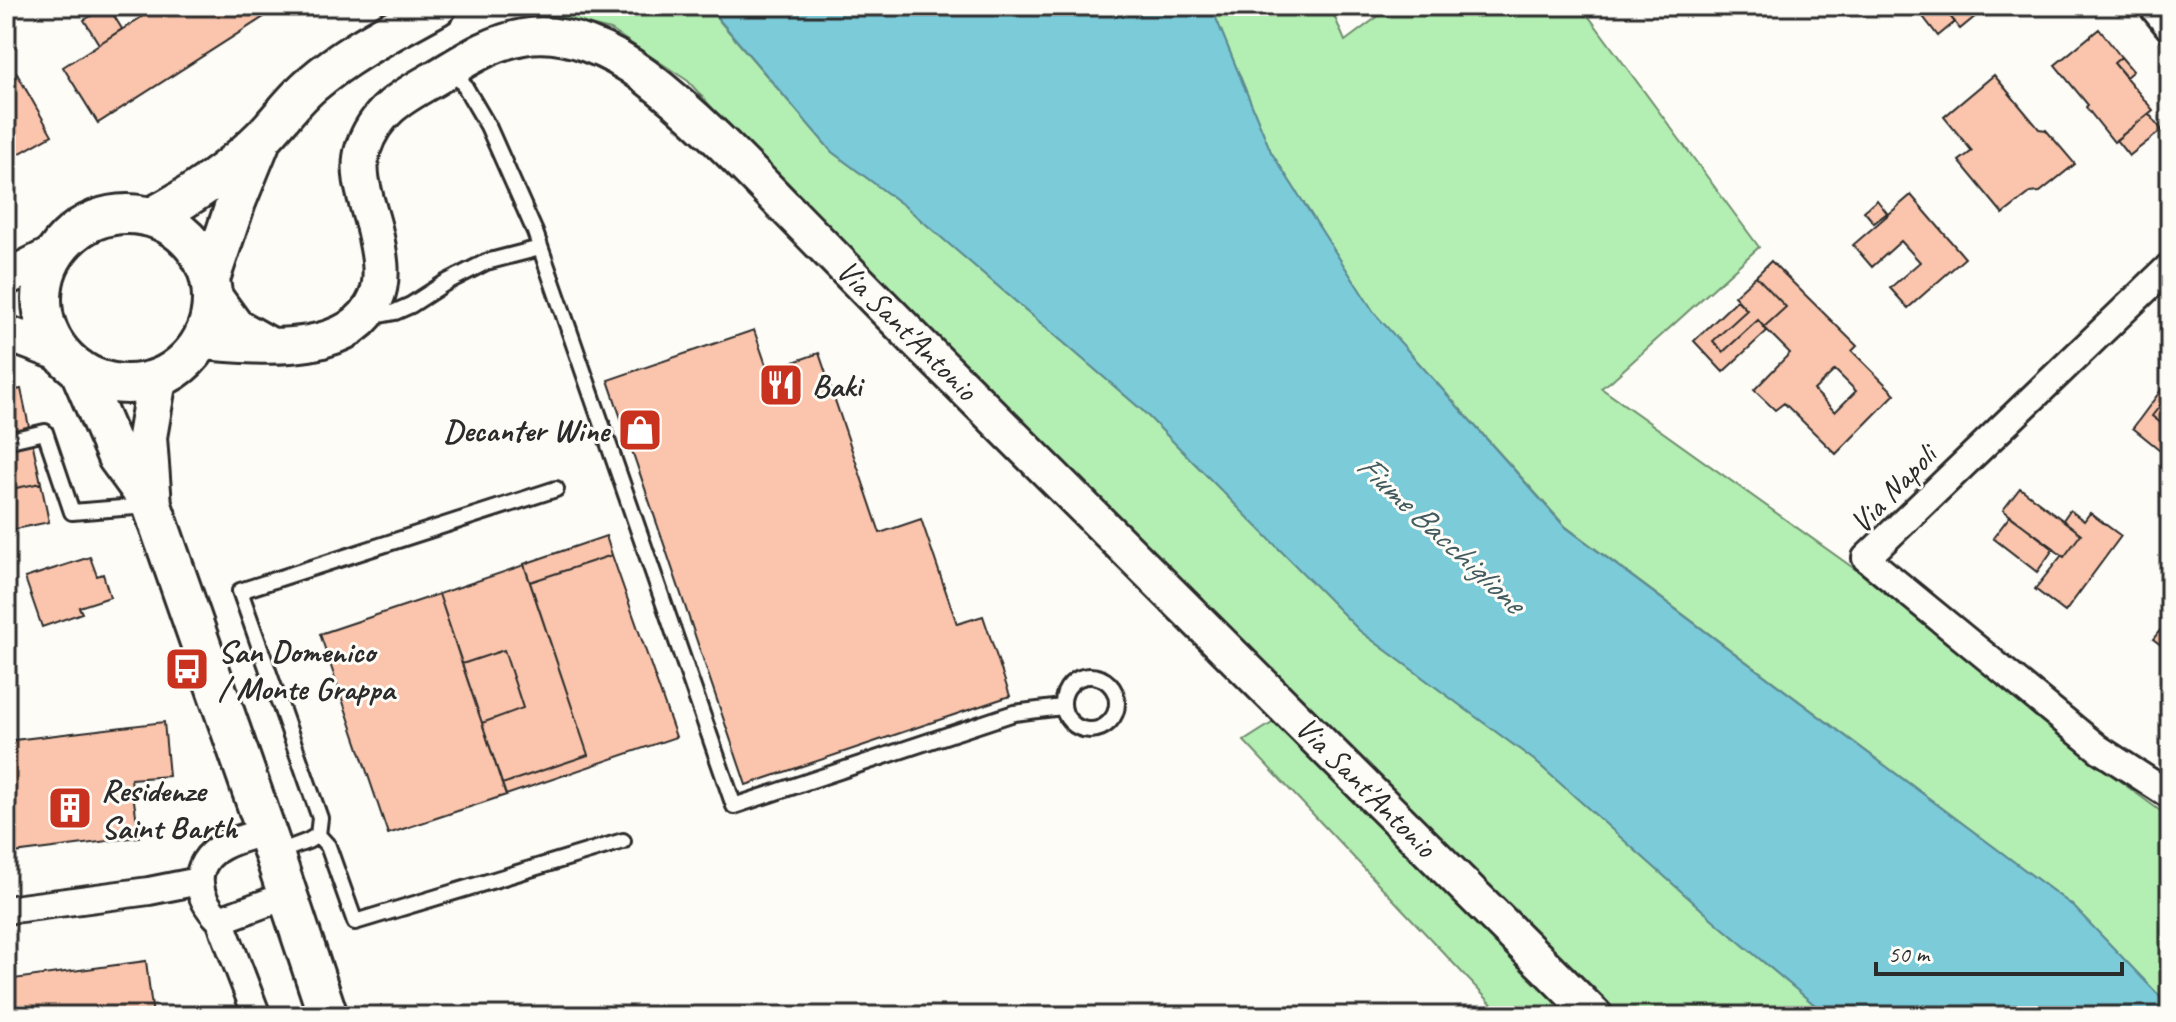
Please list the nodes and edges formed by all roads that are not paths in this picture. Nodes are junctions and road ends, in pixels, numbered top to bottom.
1 (437, 6) edge
2 (2152, 6) edge
3 (2170, 28) edge
4 (453, 68) junction
5 (262, 138) junction
6 (152, 217) junction
7 (540, 248) junction
8 (55, 253) junction
9 (2170, 266) edge
10 (6, 278) edge
11 (211, 286) junction
12 (362, 319) junction
13 (6, 333) edge
14 (200, 342) junction
15 (272, 346) junction
16 (70, 362) junction
17 (157, 379) junction
18 (6, 441) edge
19 (556, 489) dead end
20 (152, 505) junction
21 (1062, 707) dead end
22 (2170, 795) edge
23 (318, 835) junction
24 (623, 841) dead end
25 (270, 842) junction
26 (199, 881) junction
27 (288, 895) junction
28 (6, 910) edge
29 (220, 920) junction
30 (257, 1016) edge
31 (328, 1016) edge
32 (1595, 1016) edge

1 - 5 main road
2 - 3 street
4 - 7 lane
4 - 12 street, Via Sant'Antonio
4 - 32 street, Via Sant'Antonio
5 - 6 main road
5 - 11 main road
6 - 8 main road
6 - 11 main road
7 - 12 lane
7 - 21 lane
8 - 10 street
8 - 16 main road
9 - 22 street, Via Napoli
11 - 14 main road
11 - 15 street
12 - 15 street
13 - 16 street
14 - 15 street
14 - 17 main road
16 - 17 main road
16 - 20 main road
17 - 20 main road
18 - 20 lane
19 - 23 lane
20 - 25 main road
23 - 24 lane
23 - 25 lane
25 - 26 street
25 - 27 main road
26 - 28 street
26 - 29 street
27 - 29 street
27 - 31 main road
29 - 30 street

